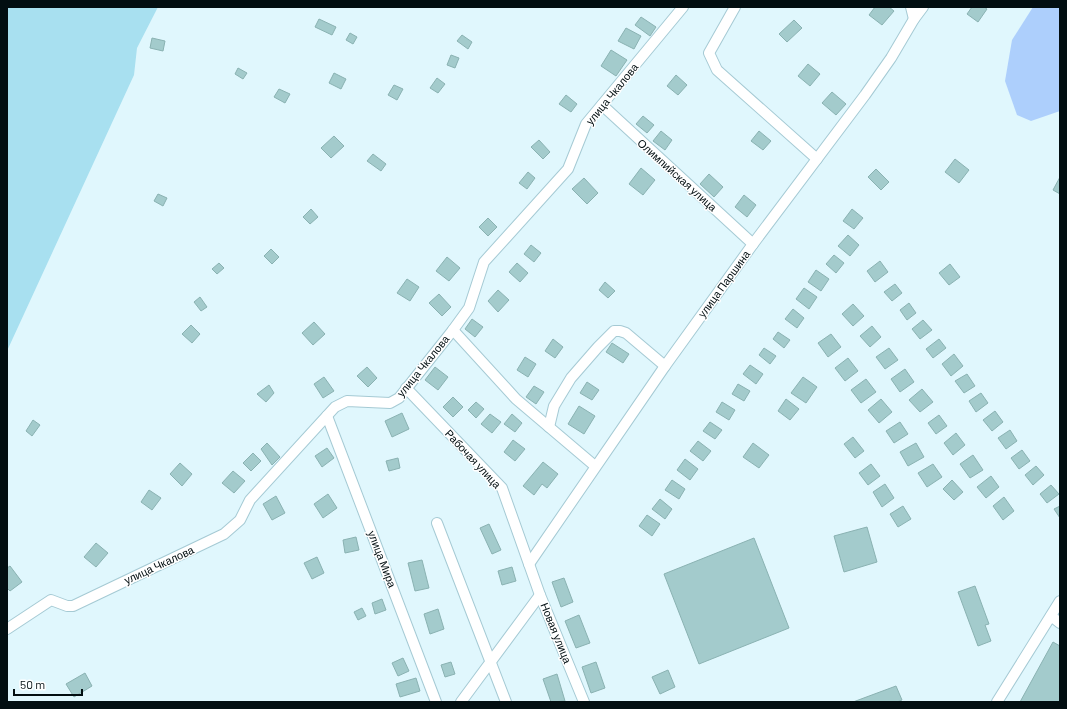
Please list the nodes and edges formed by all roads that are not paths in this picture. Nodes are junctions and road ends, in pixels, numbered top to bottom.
1 (736, 7) edge
2 (911, 7) edge
3 (923, 7) edge
4 (683, 8) edge
5 (914, 19) junction
6 (602, 105) junction
7 (817, 159) junction
8 (753, 244) junction
9 (453, 330) junction
10 (664, 366) junction
11 (406, 388) junction
12 (327, 416) junction
13 (548, 427) junction
14 (595, 466) junction
15 (437, 523) dead end
16 (529, 564) junction
17 (540, 595) junction
18 (1060, 601) edge
19 (1051, 616) junction
20 (1060, 623) edge
21 (7, 629) edge
22 (491, 663) junction
23 (436, 702) edge
24 (461, 702) edge
25 (506, 702) edge
26 (584, 702) edge
27 (997, 702) edge

1 - 7 street
2 - 5 street
3 - 5 street, улица Паршина
4 - 6 street, улица Чкалова
5 - 7 street, улица Паршина
6 - 8 street, Олимпийская улица
6 - 9 street, улица Чкалова
7 - 8 street, улица Паршина
8 - 10 street, улица Паршина
9 - 11 street, улица Чкалова
9 - 13 street
10 - 13 street
10 - 14 street, улица Паршина
11 - 12 street, улица Чкалова
11 - 16 street, Рабочая улица
12 - 21 street, улица Чкалова
12 - 23 street, улица Мира
13 - 14 street
14 - 16 street, улица Паршина
15 - 22 street
16 - 17 street, Новая улица
17 - 22 street
17 - 26 street, Новая улица
18 - 19 street
19 - 20 street
19 - 27 street
22 - 24 street
22 - 25 street

